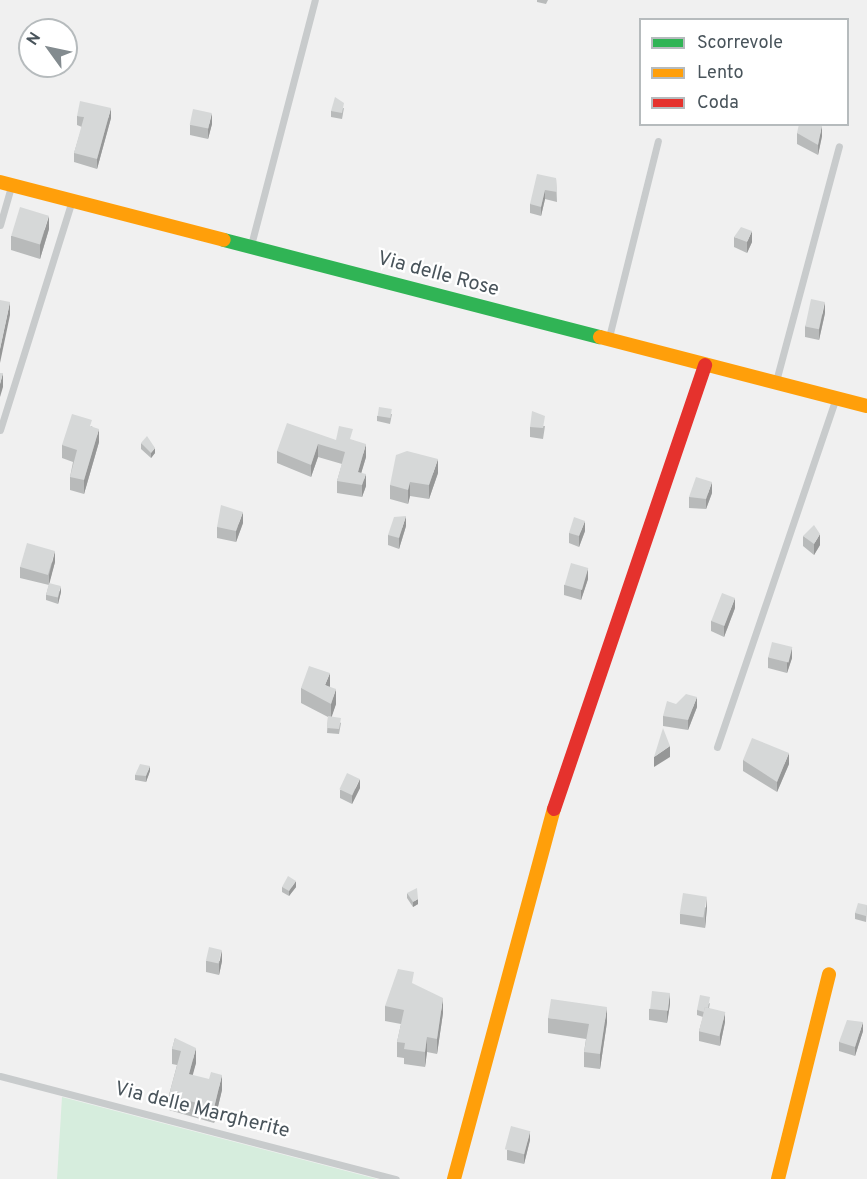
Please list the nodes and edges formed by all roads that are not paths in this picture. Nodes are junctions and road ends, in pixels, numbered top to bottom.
1 (315, 0) edge
2 (658, 141) dead end
3 (838, 146) dead end
4 (6, 184) edge
5 (71, 201) junction
6 (0, 225) edge
7 (250, 247) junction
8 (608, 339) junction
9 (705, 365) junction
10 (776, 383) junction
11 (836, 398) junction
12 (867, 406) edge
13 (0, 430) edge
14 (717, 747) dead end
15 (829, 974) dead end
16 (0, 1076) edge
17 (396, 1179) edge
18 (454, 1179) edge
19 (778, 1179) edge

1 - 7 lane
2 - 8 lane
3 - 10 lane
4 - 5 street, Via delle Rose
4 - 6 lane
5 - 7 street, Via delle Rose
5 - 13 lane
7 - 8 street, Via delle Rose
8 - 9 street, Via delle Rose
9 - 10 street, Via delle Rose
9 - 18 street
10 - 11 street, Via delle Rose
11 - 12 street, Via delle Rose
11 - 14 lane
15 - 19 street
16 - 17 lane, Via delle Margherite

